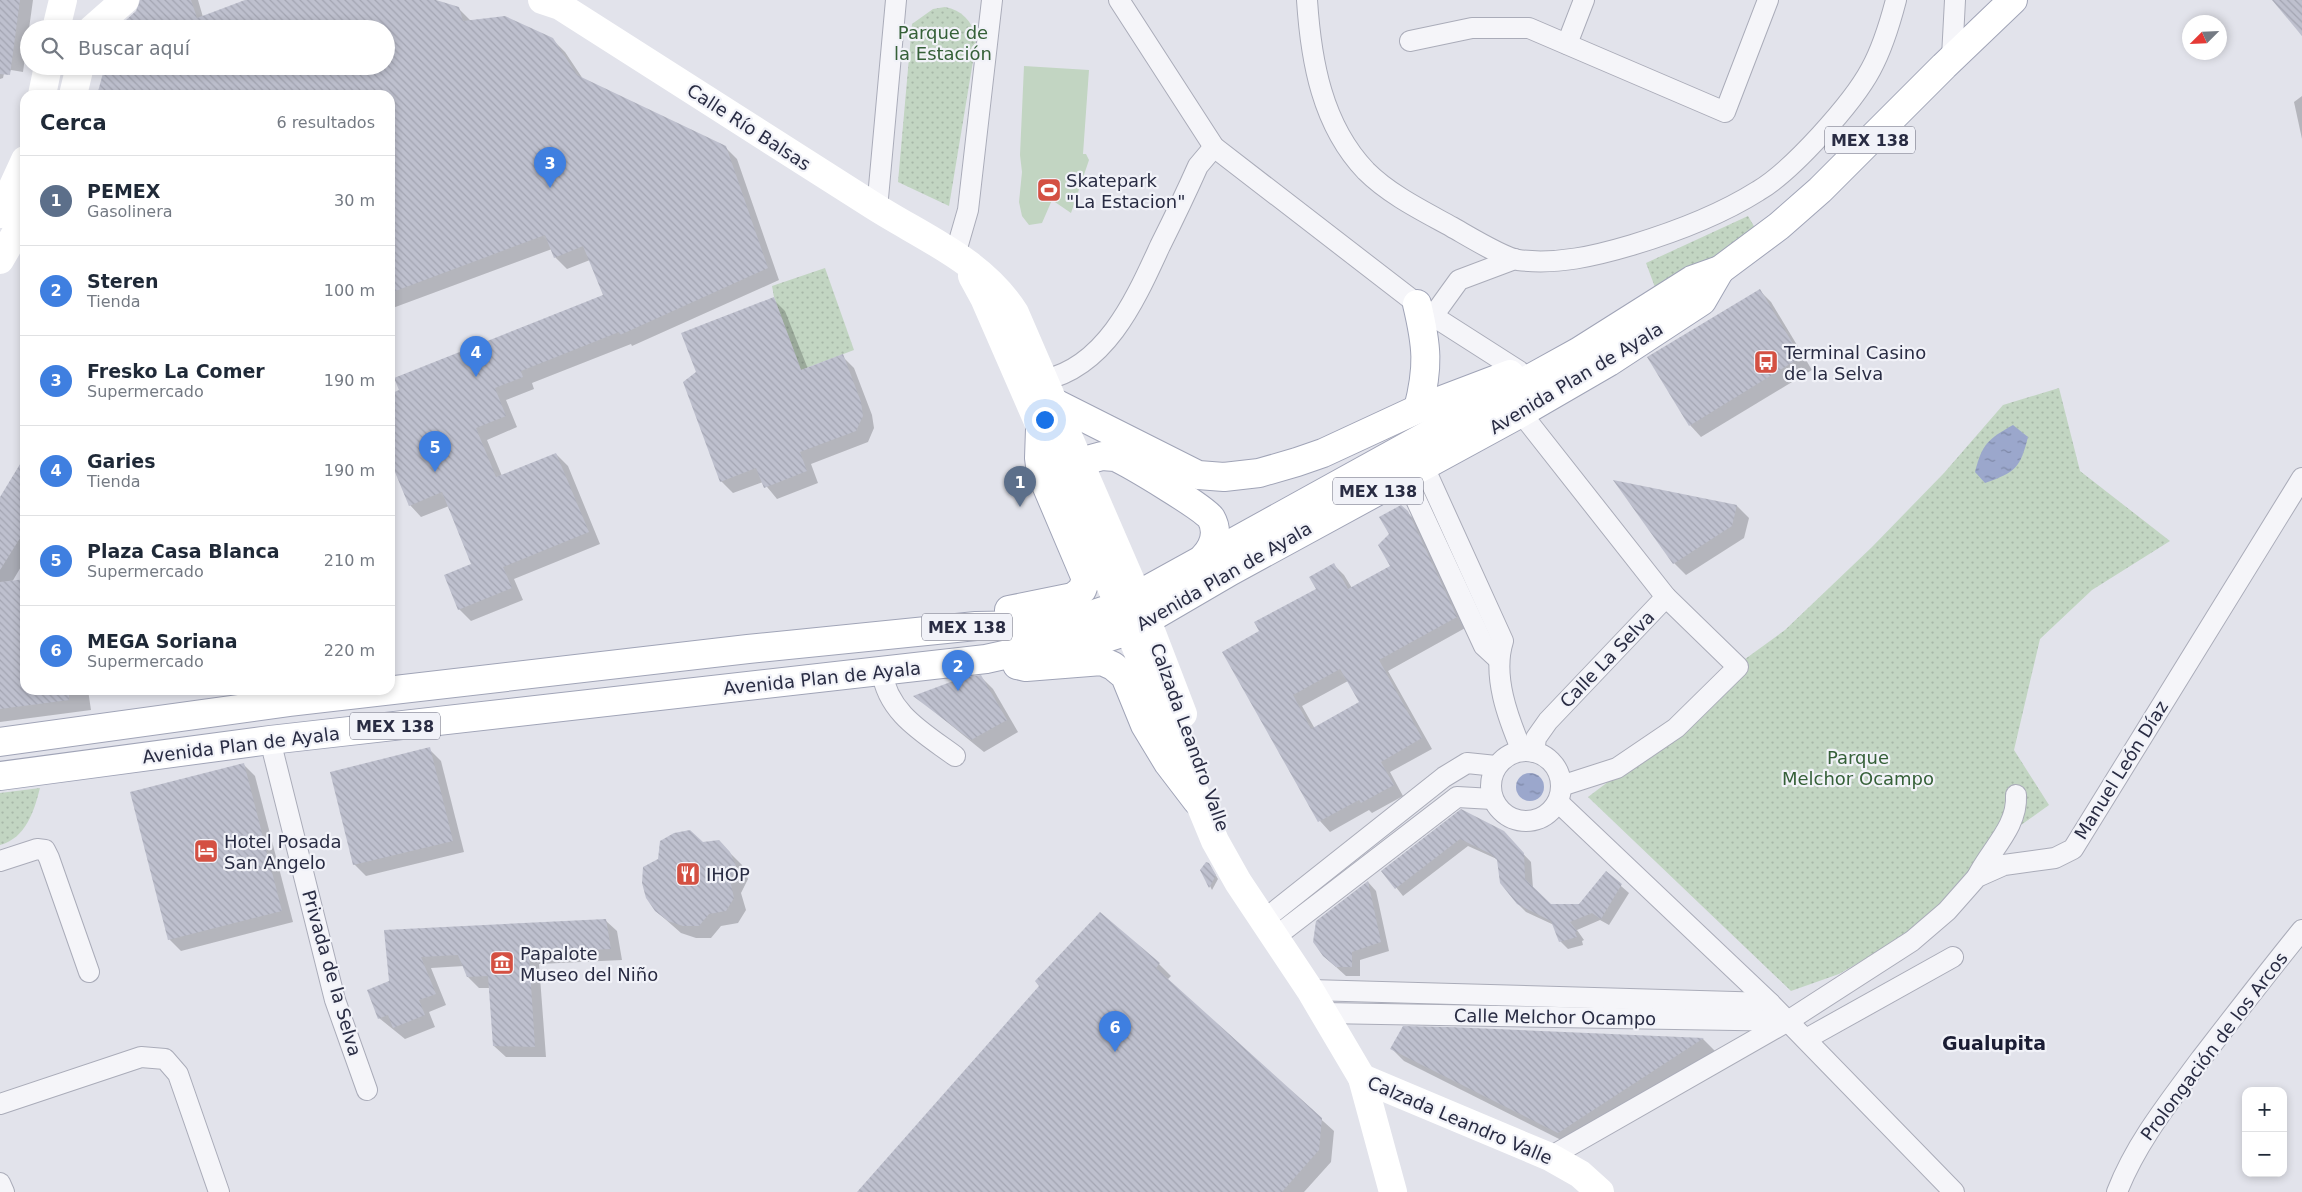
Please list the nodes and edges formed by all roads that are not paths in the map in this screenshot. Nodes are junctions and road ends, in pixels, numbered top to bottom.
1 (63, 0) edge
2 (94, 0) edge
3 (125, 0) edge
4 (542, 0) edge
5 (896, 0) edge
6 (992, 0) edge
7 (1119, 0) edge
8 (1307, 0) edge
9 (1584, 0) edge
10 (1768, 0) edge
11 (1896, 0) edge
12 (1955, 0) edge
13 (2013, 0) edge
14 (58, 20) edge
15 (90, 20) edge
16 (102, 20) edge
17 (1410, 41) dead end
18 (1567, 44) junction
19 (1952, 57) junction
20 (46, 75) edge
21 (78, 75) edge
22 (43, 90) edge
23 (75, 90) edge
24 (1214, 147) junction
25 (20, 165) edge
26 (20, 172) edge
27 (0, 178) edge
28 (877, 209) junction
29 (0, 214) edge
30 (20, 226) edge
31 (955, 256) junction
32 (1515, 259) junction
33 (0, 260) edge
34 (1720, 270) junction
35 (1425, 310) junction
36 (1578, 352) junction
37 (1518, 371) junction
38 (1048, 391) junction
39 (1418, 409) junction
40 (1521, 413) junction
41 (1040, 429) junction
42 (1326, 452) junction
43 (1405, 467) junction
44 (1077, 474) junction
45 (2302, 478) edge
46 (1294, 508) junction
47 (1204, 557) junction
48 (1666, 596) junction
49 (976, 626) junction
50 (986, 659) junction
51 (882, 672) junction
52 (395, 690) edge
53 (354, 695) edge
54 (1174, 717) junction
55 (1548, 721) junction
56 (270, 740) junction
57 (0, 742) edge
58 (1528, 751) junction
59 (955, 756) dead end
60 (1552, 762) junction
61 (1496, 766) junction
62 (0, 776) edge
63 (1560, 794) junction
64 (2016, 795) dead end
65 (1493, 799) junction
66 (1197, 801) junction
67 (0, 861) edge
68 (1977, 877) junction
69 (1238, 882) junction
70 (1270, 928) junction
71 (2302, 930) edge
72 (1953, 957) dead end
73 (89, 972) dead end
74 (1310, 990) junction
75 (1770, 1003) junction
76 (1323, 1013) junction
77 (1788, 1021) junction
78 (1806, 1039) junction
79 (1362, 1078) junction
80 (366, 1090) dead end
81 (0, 1104) edge
82 (1550, 1157) junction
83 (1577, 1183) edge
84 (0, 1184) edge
85 (4, 1192) edge
86 (219, 1192) edge
87 (1393, 1192) edge
88 (1600, 1192) edge
89 (1954, 1192) edge
90 (2117, 1192) edge

1 - 14 main road
2 - 15 main road
3 - 16 main road
4 - 28 main road, Calle Río Balsas
5 - 28 street
6 - 31 street
7 - 24 street
8 - 32 street
9 - 18 street
10 - 18 street
11 - 32 street
12 - 19 street
13 - 19 main road, Avenida Plan de Ayala / MEX 138
17 - 18 street
19 - 34 main road, Avenida Plan de Ayala / MEX 138
20 - 22 main road
21 - 23 main road
24 - 35 street
24 - 38 street
25 - 27 street
26 - 29 main road
28 - 31 main road, Calle Río Balsas
30 - 33 main road
31 - 38 main road, Calzada Leandro Valle
31 - 41 main road, Calzada Leandro Valle
32 - 35 street
34 - 36 main road, Avenida Plan de Ayala / MEX 138
34 - 40 main road, Avenida Plan de Ayala / MEX 138
35 - 37 street
35 - 39 main road
36 - 37 main road
36 - 43 main road, Avenida Plan de Ayala / MEX 138
37 - 39 main road
38 - 42 main road
38 - 44 main road, Calzada Leandro Valle
39 - 42 main road
40 - 43 main road, Avenida Plan de Ayala / MEX 138
40 - 48 street
41 - 44 main road, Calzada Leandro Valle
41 - 49 main road
42 - 43 main road
42 - 46 main road
43 - 46 main road, Avenida Plan de Ayala / MEX 138
43 - 50 main road, Avenida Plan de Ayala / MEX 138
43 - 58 street
44 - 47 main road
44 - 54 main road, Calzada Leandro Valle, bridge
45 - 68 street, Manuel León Díaz
46 - 47 main road, Avenida Plan de Ayala / MEX 138
47 - 49 main road, Avenida Plan de Ayala / MEX 138
48 - 55 street, Calle La Selva
48 - 63 street
49 - 51 main road
49 - 52 main road, Avenida Plan de Ayala / MEX 138
50 - 51 main road, Avenida Plan de Ayala / MEX 138
50 - 66 main road
51 - 56 main road, Avenida Plan de Ayala / MEX 138
51 - 59 street
53 - 57 main road, Avenida Plan de Ayala / MEX 138
54 - 66 main road, Calzada Leandro Valle
54 - 69 main road, Calzada Leandro Valle
55 - 58 street, Calle La Selva
55 - 60 street, Calle La Selva
56 - 62 main road, Avenida Plan de Ayala / MEX 138
56 - 80 street, Privada de la Selva
58 - 60 street
58 - 61 street
60 - 63 street
61 - 65 street
61 - 70 street
63 - 65 street
63 - 75 street
64 - 68 street
65 - 70 street
66 - 69 main road, Calzada Leandro Valle
67 - 73 street
68 - 77 street, Manuel León Díaz
69 - 70 main road, Calzada Leandro Valle
70 - 74 main road, Calzada Leandro Valle
71 - 90 street, Prolongación de los Arcos
72 - 78 street
74 - 75 street, Calle Melchor Ocampo
74 - 76 main road, Calzada Leandro Valle
75 - 77 street
76 - 77 street, Calle Melchor Ocampo
76 - 79 main road, Calzada Leandro Valle
77 - 78 street
77 - 82 street
78 - 89 street
79 - 82 main road, Calzada Leandro Valle
79 - 87 main road
81 - 86 street
82 - 83 main road, Calzada Leandro Valle
83 - 88 main road, Calzada Leandro Valle
84 - 85 street

